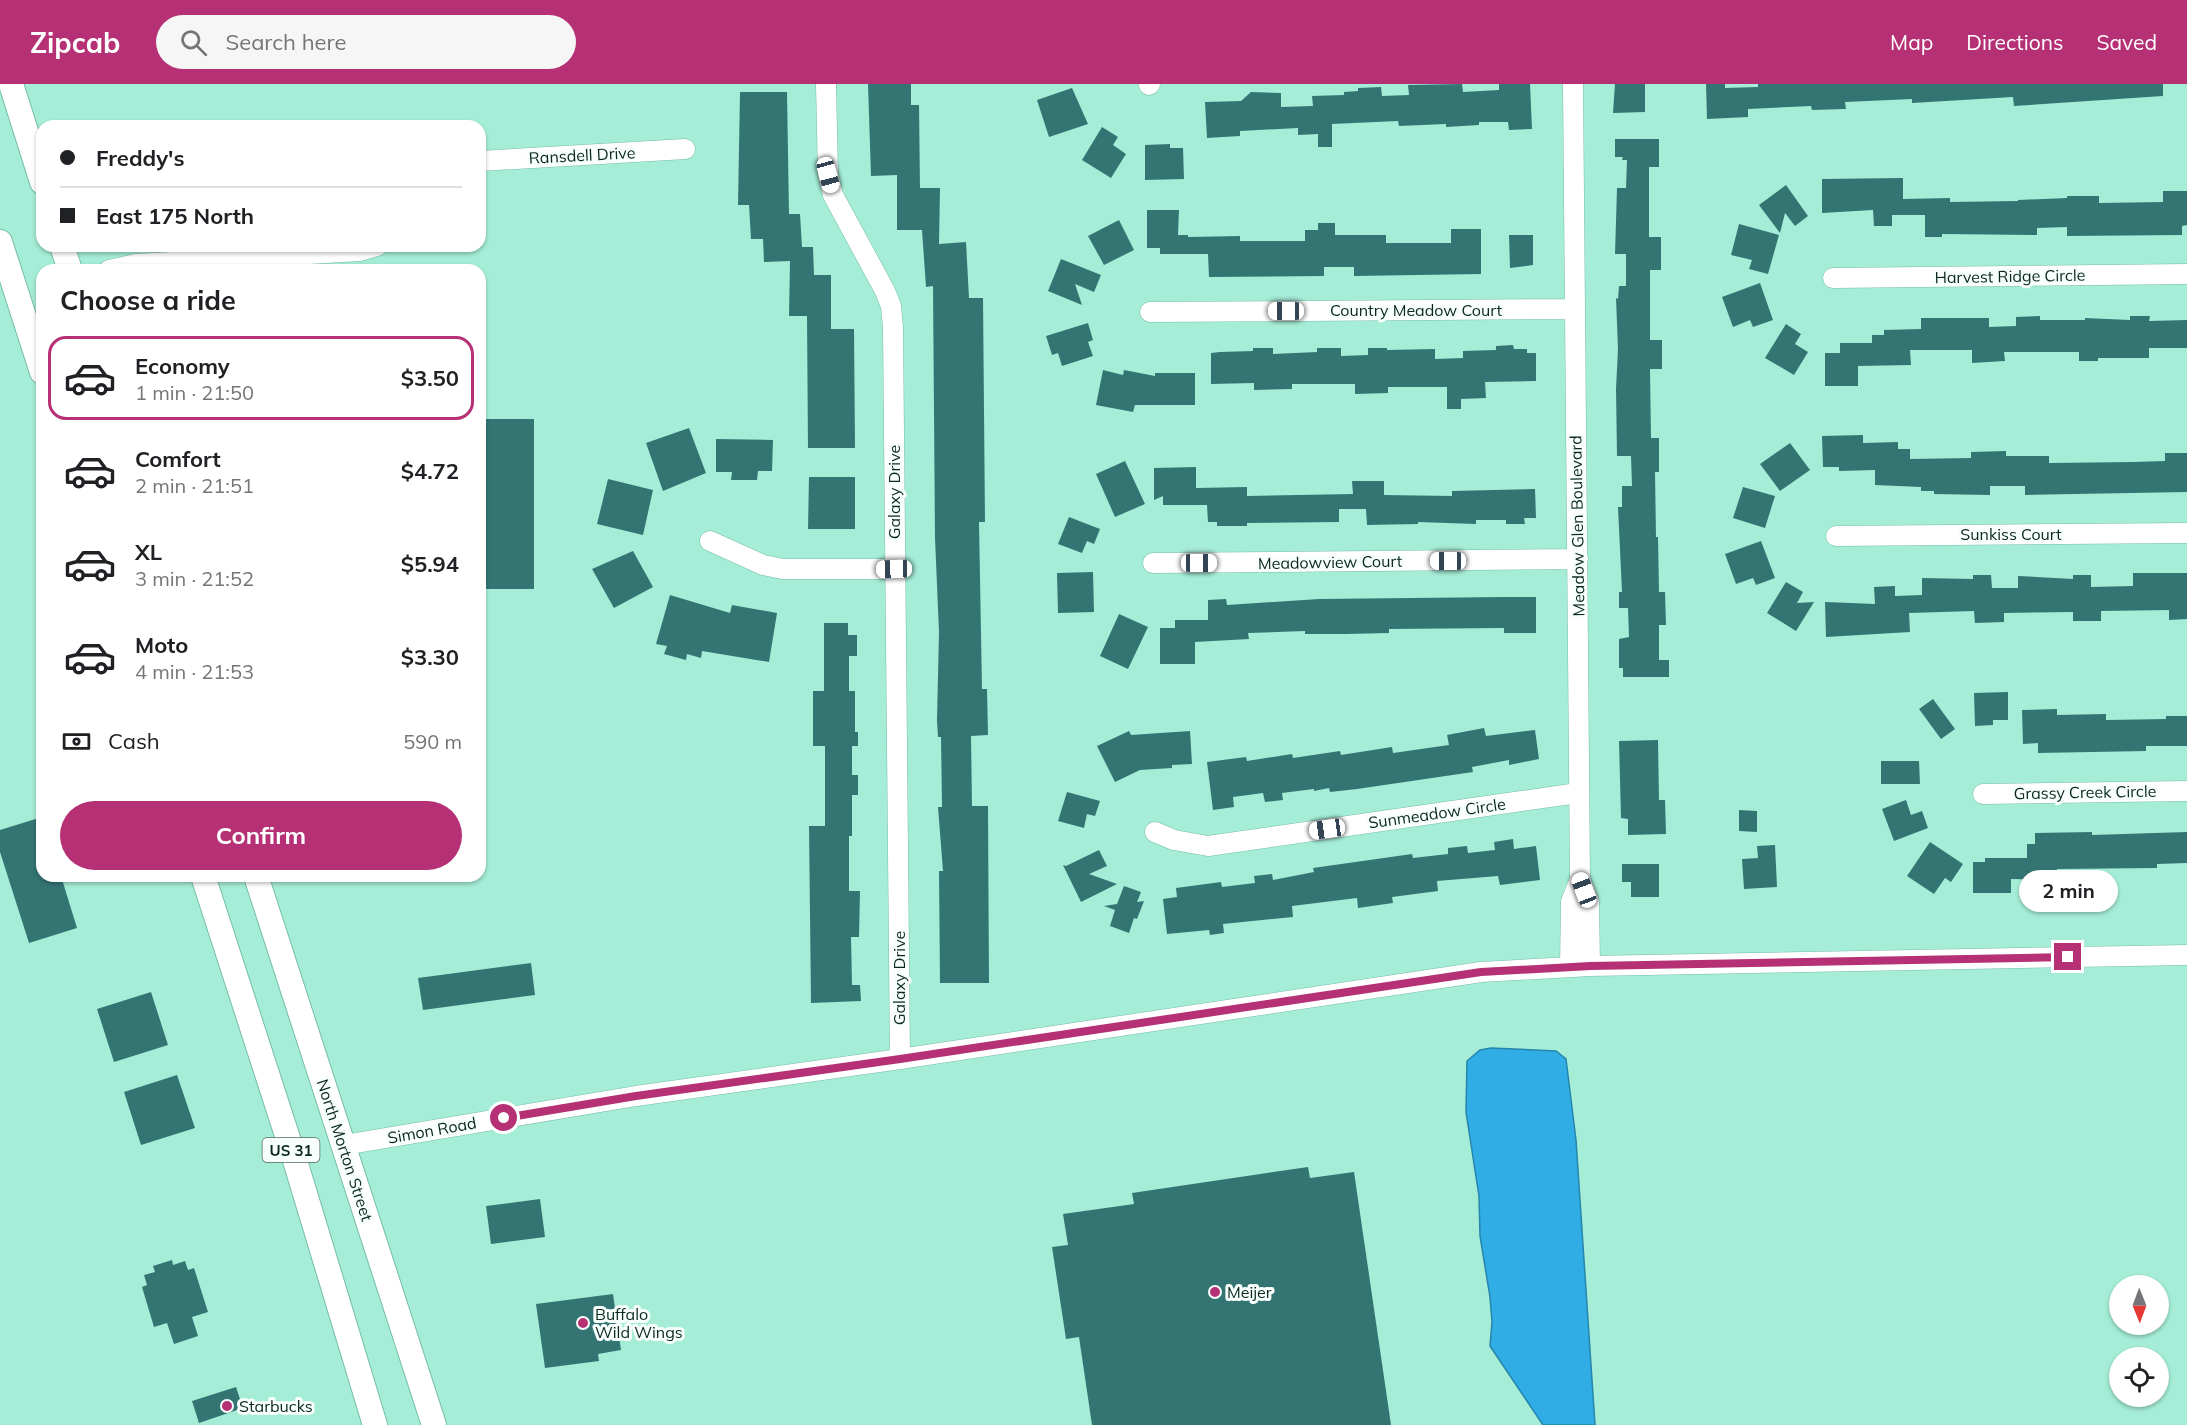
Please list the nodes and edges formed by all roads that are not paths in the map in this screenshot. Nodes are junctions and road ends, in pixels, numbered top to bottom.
1 (11, 84) edge
2 (826, 84) edge
3 (1573, 84) edge
4 (685, 148) dead end
5 (486, 161) edge
6 (36, 163) edge
7 (0, 242) edge
8 (360, 252) edge
9 (136, 264) edge
10 (2187, 274) edge
11 (1833, 278) dead end
12 (1574, 309) junction
13 (1150, 312) dead end
14 (36, 353) edge
15 (2187, 533) edge
16 (1836, 536) dead end
17 (710, 541) dead end
18 (1578, 559) junction
19 (1153, 563) dead end
20 (894, 569) junction
21 (2187, 791) edge
22 (1578, 793) junction
23 (1983, 794) dead end
24 (1155, 832) dead end
25 (1580, 879) junction
26 (205, 882) edge
27 (258, 882) edge
28 (2187, 955) edge
29 (1590, 966) junction
30 (1570, 967) junction
31 (900, 1059) junction
32 (344, 1145) junction
33 (375, 1425) edge
34 (434, 1425) edge

1 - 6 main road
2 - 20 street, Galaxy Drive
3 - 12 street, Meadow Glen Boulevard
4 - 5 street, Ransdell Drive
7 - 14 main road
8 - 9 street
10 - 11 street, Harvest Ridge Circle
12 - 13 street, Country Meadow Court
12 - 18 street, Meadow Glen Boulevard
15 - 16 street, Sunkiss Court
17 - 20 street
18 - 19 street, Meadowview Court
18 - 22 street, Meadow Glen Boulevard
20 - 31 street, Galaxy Drive
21 - 23 street, Grassy Creek Circle
22 - 24 street, Sunmeadow Circle
22 - 25 street, Meadow Glen Boulevard
25 - 29 street, Meadow Glen Boulevard
25 - 30 street
26 - 33 main road, US 31
27 - 32 main road, North Morton Street / US 31
28 - 29 street, Simon Road
29 - 30 street, Simon Road
30 - 31 street, Simon Road
31 - 32 street, Simon Road
32 - 34 main road, North Morton Street / US 31

